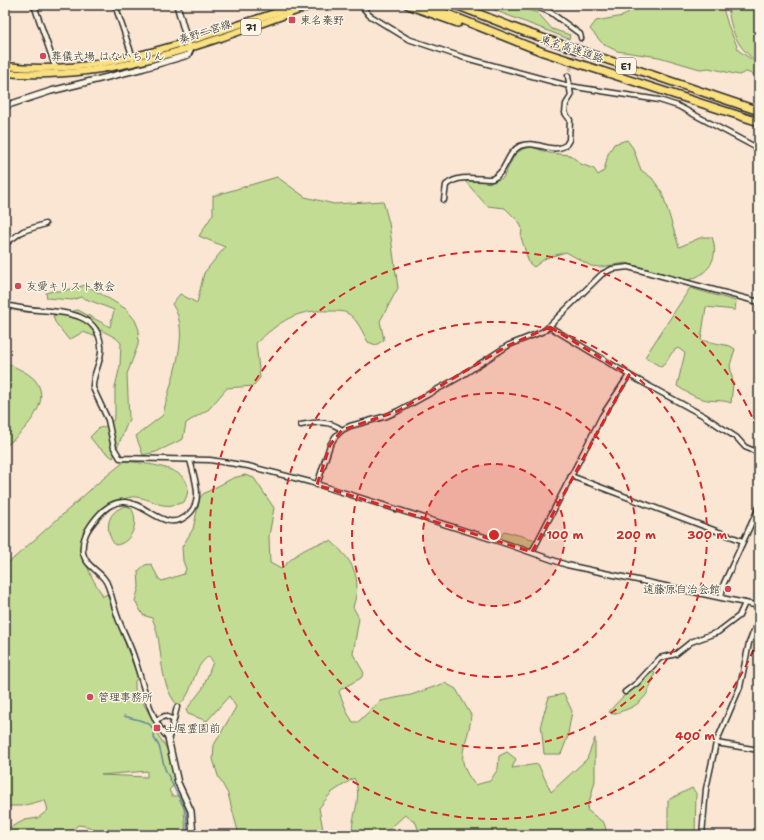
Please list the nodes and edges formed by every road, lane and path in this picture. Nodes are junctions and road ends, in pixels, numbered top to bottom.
1 (34, 5) edge
2 (115, 5) edge
3 (177, 5) edge
4 (298, 5) edge
5 (313, 5) edge
6 (361, 5) edge
7 (408, 5) edge
8 (425, 5) edge
9 (456, 5) edge
10 (467, 5) edge
11 (531, 5) edge
12 (494, 20) junction
13 (581, 38) dead end
14 (189, 44) junction
15 (543, 52) junction
16 (134, 58) junction
17 (5, 66) edge
18 (56, 69) junction
19 (5, 73) edge
20 (568, 76) tunnel mouth
21 (569, 86) junction
22 (5, 106) edge
23 (759, 111) edge
24 (759, 122) edge
25 (759, 149) edge
26 (444, 200) dead end
27 (44, 224) dead end
28 (5, 244) edge
29 (759, 302) edge
30 (5, 304) edge
31 (550, 327) junction
32 (629, 375) junction
33 (301, 426) dead end
34 (342, 430) junction
35 (759, 453) edge
36 (190, 460) junction
37 (571, 476) junction
38 (318, 485) junction
39 (759, 507) edge
40 (743, 541) junction
41 (532, 552) junction
42 (721, 597) junction
43 (745, 603) junction
44 (759, 606) edge
45 (759, 618) edge
46 (625, 692) dead end
47 (177, 707) dead end
48 (156, 720) junction
49 (174, 720) junction
50 (168, 738) junction
51 (716, 743) junction
52 (759, 750) edge
53 (192, 835) edge
54 (702, 835) edge

1 - 18 street
2 - 16 street
3 - 14 street
4 - 14 main road, 秦野二宮線 / 71
5 - 14 main road, 秦野二宮線 / 71
6 - 21 street
7 - 15 highway
8 - 15 highway, 東名高速道路 / E1
9 - 12 highway, 東名高速道路 / E1
10 - 12 highway
11 - 13 street
12 - 23 highway, 東名高速道路 / E1
14 - 16 main road, 秦野二宮線 / 71
14 - 19 main road, 秦野二宮線 / 71
14 - 22 street
15 - 24 highway, 東名高速道路 / E1
16 - 18 main road, 秦野二宮線 / 71
17 - 18 main road, 秦野二宮線 / 71
20 - 21 street
21 - 25 street
21 - 26 street
27 - 28 street
29 - 31 street
30 - 36 street
31 - 32 street
31 - 34 street
32 - 35 street
32 - 37 street
33 - 34 street
34 - 38 street
36 - 38 street
36 - 48 street
37 - 40 street
37 - 41 street
38 - 41 street
39 - 40 street
40 - 42 street
41 - 42 street
42 - 43 street
43 - 44 street
43 - 46 street
45 - 51 street
47 - 49 street
48 - 49 street
48 - 50 street
49 - 50 street
50 - 53 street
51 - 52 street
51 - 54 street

